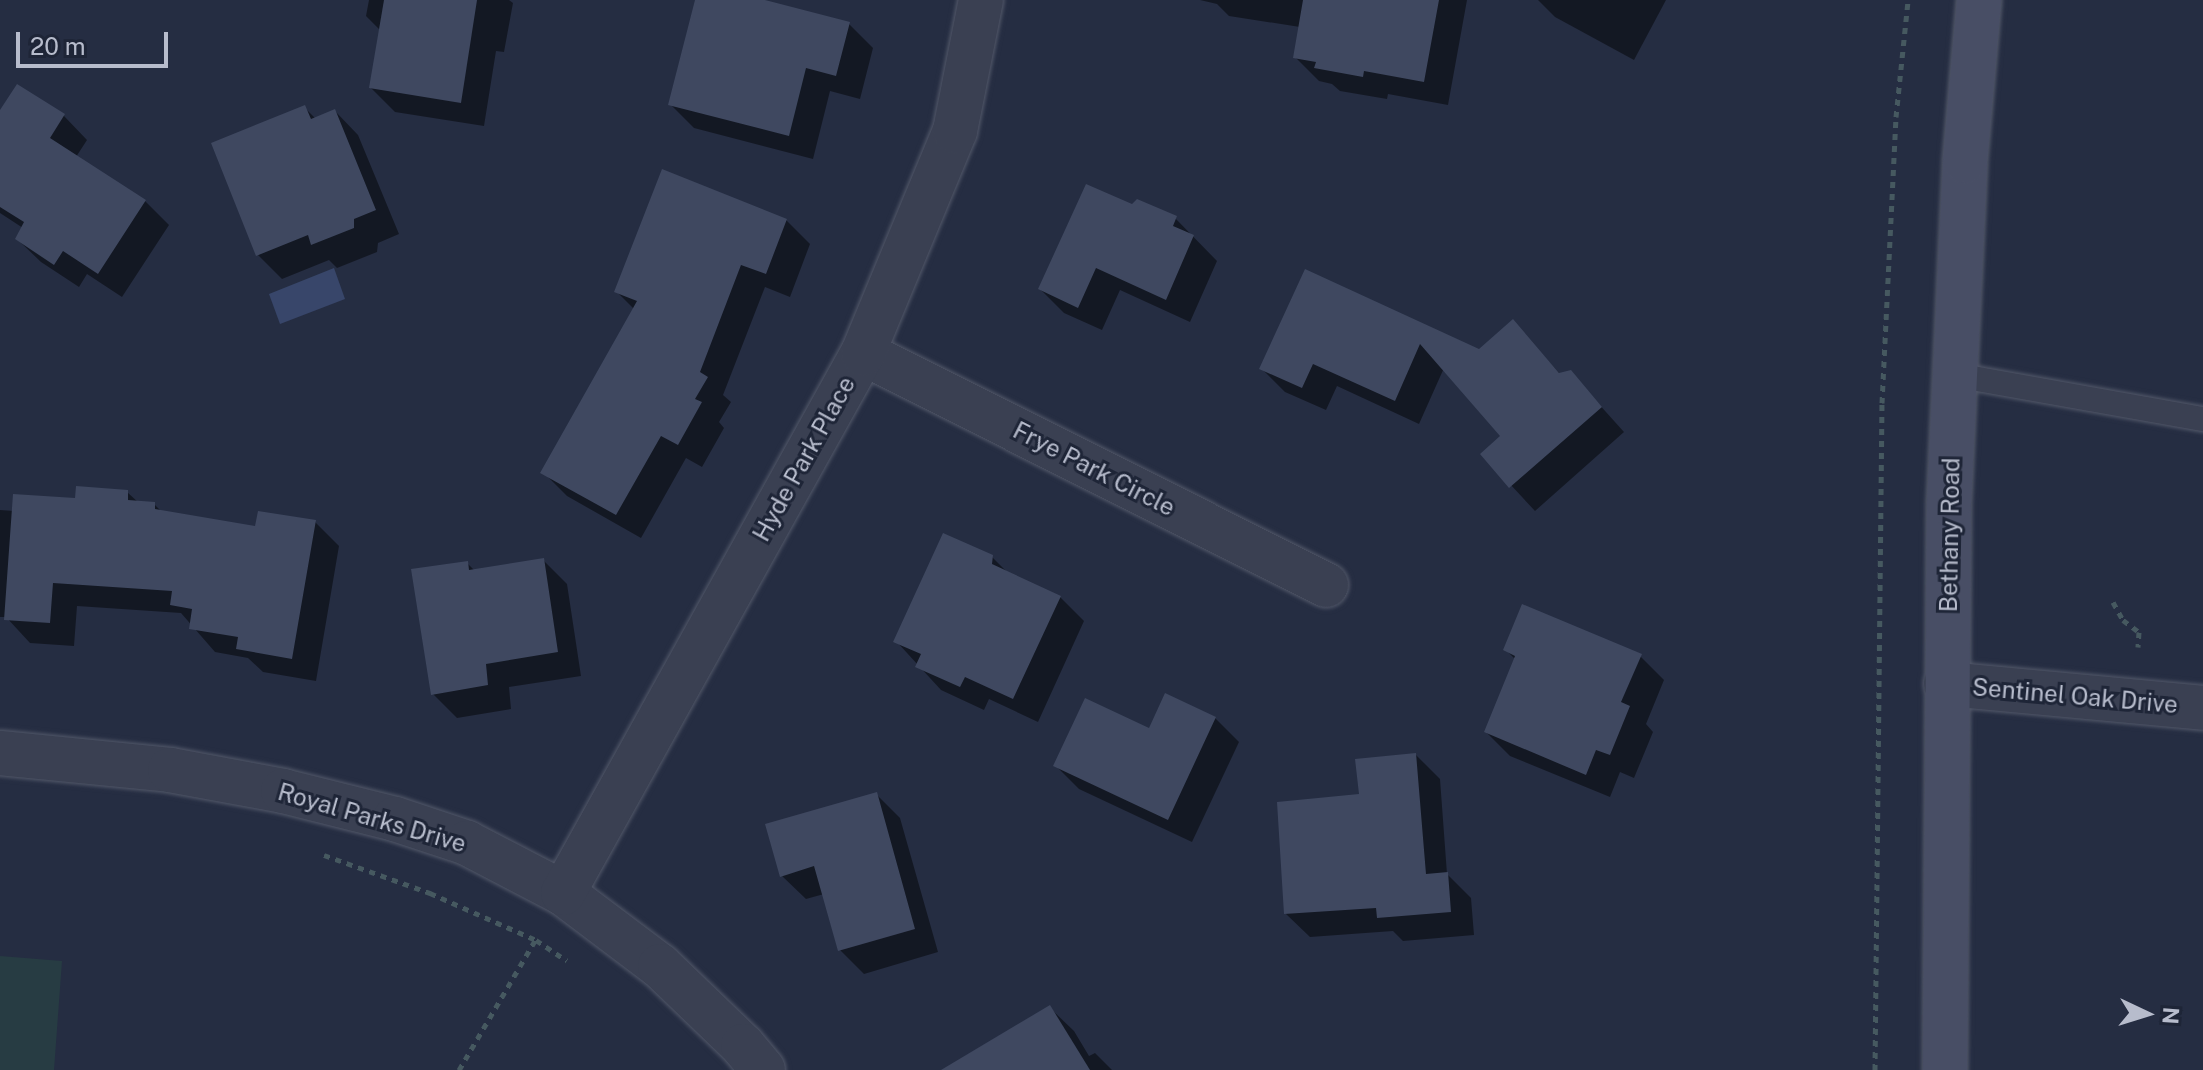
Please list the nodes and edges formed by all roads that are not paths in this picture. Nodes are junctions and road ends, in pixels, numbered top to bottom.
1 (981, 0) edge
2 (1979, 0) edge
3 (863, 353) junction
4 (1955, 375) junction
5 (2203, 419) edge
6 (1326, 585) dead end
7 (1946, 684) junction
8 (2203, 708) edge
9 (0, 753) edge
10 (563, 893) junction
11 (763, 1070) edge
12 (1945, 1070) edge

1 - 3 street, Hyde Park Place
2 - 4 main road, Bethany Road
3 - 6 street, Frye Park Circle
3 - 10 street, Hyde Park Place
4 - 5 lane
4 - 7 main road, Bethany Road
7 - 8 street, Sentinel Oak Drive
7 - 12 main road, Bethany Road
9 - 10 street, Royal Parks Drive
10 - 11 street, Royal Parks Drive

